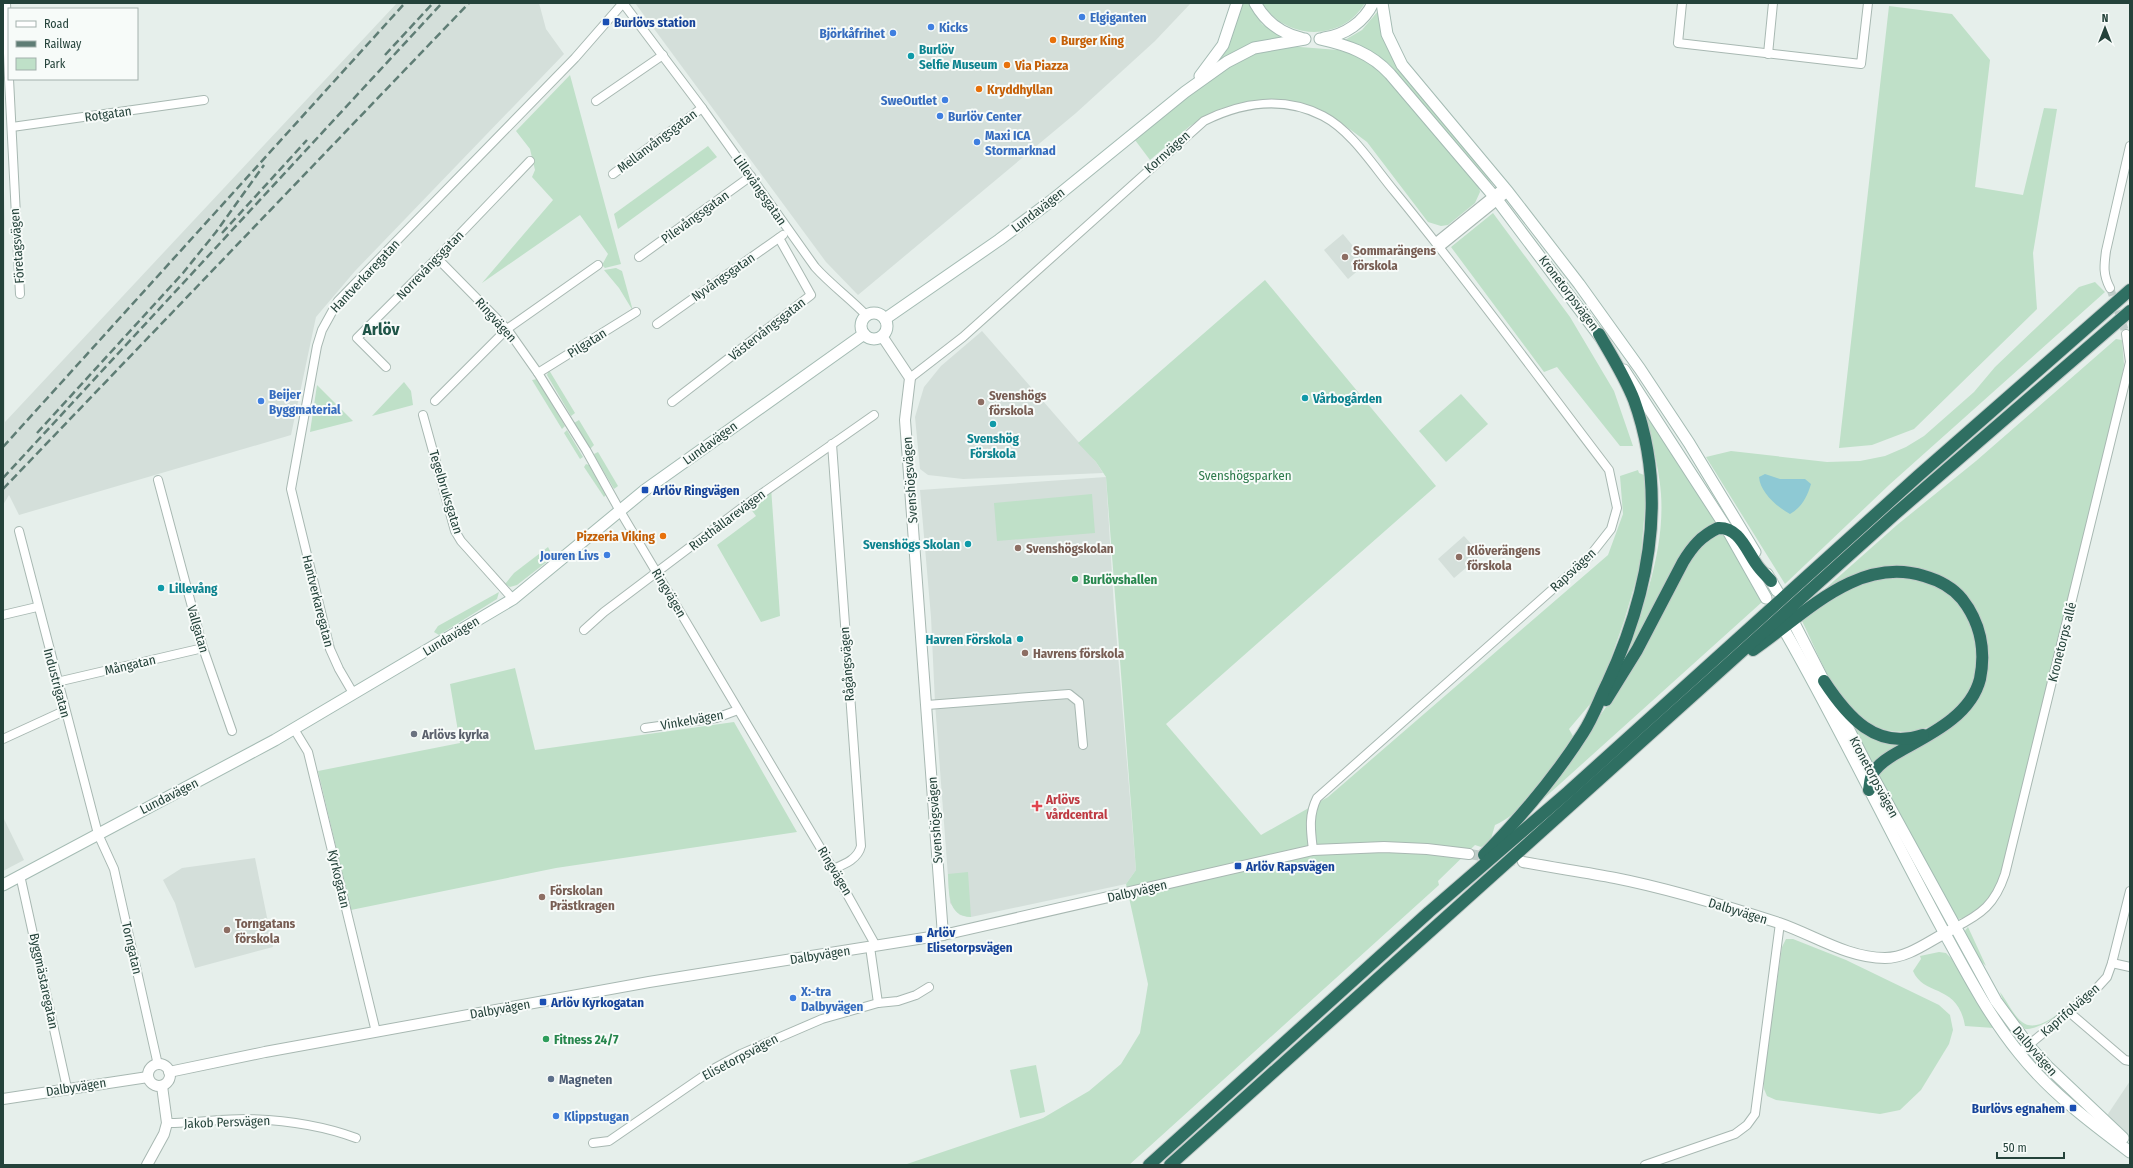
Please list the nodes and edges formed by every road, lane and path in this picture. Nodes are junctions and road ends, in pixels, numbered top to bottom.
1 (6, 3) edge
2 (623, 3) edge
3 (1237, 3) edge
4 (1255, 3) edge
5 (1373, 3) edge
6 (1382, 3) edge
7 (1682, 3) edge
8 (1773, 3) edge
9 (1868, 3) edge
10 (1305, 38) junction
11 (1320, 39) junction
12 (8, 53) edge
13 (1768, 54) junction
14 (663, 55) junction
15 (9, 80) edge
16 (1185, 92) junction
17 (204, 100) dead end
18 (596, 101) dead end
19 (702, 108) junction
20 (12, 127) junction
21 (2130, 146) edge
22 (530, 161) dead end
23 (613, 174) dead end
24 (751, 176) junction
25 (1506, 190) junction
26 (1496, 198) junction
27 (788, 231) junction
28 (779, 238) junction
29 (1438, 245) junction
30 (639, 257) dead end
31 (437, 258) junction
32 (598, 265) dead end
33 (2130, 281) edge
34 (2110, 288) tunnel mouth
35 (2130, 290) edge
36 (20, 294) dead end
37 (2130, 311) edge
38 (636, 312) dead end
39 (867, 316) junction
40 (2097, 318) junction
41 (885, 319) junction
42 (657, 324) dead end
43 (507, 329) junction
44 (864, 334) junction
45 (1599, 334) junction
46 (2126, 334) dead end
47 (882, 336) junction
48 (386, 367) dead end
49 (538, 373) junction
50 (910, 378) junction
51 (435, 401) dead end
52 (672, 402) dead end
53 (423, 415) dead end
54 (874, 415) dead end
55 (832, 444) junction
56 (158, 480) dead end
57 (620, 511) junction
58 (1727, 530) junction
59 (19, 531) dead end
60 (657, 573) junction
61 (1774, 586) joint
62 (1766, 598) dead end
63 (513, 599) junction
64 (37, 607) junction
65 (3, 615) edge
66 (1795, 625) dead end
67 (584, 630) dead end
68 (1786, 633) dead end
69 (203, 648) junction
70 (1713, 677) junction
71 (1824, 681) junction
72 (57, 682) junction
73 (353, 693) junction
74 (927, 705) junction
75 (738, 710) junction
76 (64, 711) junction
77 (645, 728) dead end
78 (294, 729) junction
79 (232, 731) dead end
80 (1933, 731) junction
81 (1584, 732) junction
82 (3, 739) edge
83 (1082, 745) dead end
84 (1872, 775) junction
85 (1869, 790) junction
86 (98, 834) junction
87 (1313, 850) junction
88 (1469, 854) tunnel mouth
89 (1523, 862) tunnel mouth
90 (834, 869) junction
91 (20, 875) junction
92 (3, 885) edge
93 (2130, 891) edge
94 (1429, 912) junction
95 (1780, 923) junction
96 (1950, 930) junction
97 (943, 935) junction
98 (873, 946) junction
99 (2112, 963) junction
100 (2130, 967) edge
101 (929, 987) dead end
102 (878, 1003) junction
103 (2069, 1012) junction
104 (376, 1032) junction
105 (2029, 1046) junction
106 (2019, 1053) junction
107 (2130, 1061) edge
108 (158, 1065) junction
109 (169, 1072) junction
110 (148, 1077) junction
111 (162, 1086) junction
112 (67, 1088) junction
113 (3, 1099) edge
114 (167, 1123) junction
115 (356, 1138) dead end
116 (593, 1143) dead end
117 (2130, 1146) edge
118 (2130, 1152) edge
119 (147, 1165) edge
120 (1149, 1165) edge
121 (1170, 1165) edge
122 (1645, 1165) edge

1 - 12 street, Företagsvägen
2 - 14 street, Lillevångsgatan
2 - 73 street, Hantverkaregatan
3 - 16 main road, Lundavägen
4 - 10 main road, Lundavägen
5 - 11 main road, Lundavägen
6 - 25 main road, Kronetorpsvägen
7 - 13 street
8 - 13 street
9 - 13 street
10 - 11 main road, Lundavägen
10 - 16 main road, Lundavägen
11 - 26 main road, Kronetorpsvägen
14 - 18 street
14 - 19 street, Lillevångsgatan
15 - 20 street, Företagsvägen
16 - 41 main road, Lundavägen
17 - 20 street, Rotgatan
19 - 23 street, Mellanvångsgatan
19 - 24 street, Lillevångsgatan
20 - 36 street, Företagsvägen
21 - 34 street
22 - 31 street, Norrevångsgatan
24 - 27 street, Lillevångsgatan
24 - 30 street, Pilevångsgatan
25 - 26 street
25 - 61 main road, Kronetorpsvägen
26 - 29 street
26 - 45 main road, Kronetorpsvägen
27 - 28 street, Nyvångsgatan
27 - 39 street, Lillevångsgatan
28 - 42 street, Nyvångsgatan
28 - 52 street, Västervångsgatan
29 - 50 street, Kornvägen
29 - 87 street, Rapsvägen
31 - 43 street, Ringvägen
31 - 48 street, Norrevångsgatan
32 - 43 street
33 - 40 highway
35 - 40 highway
37 - 70 highway
38 - 49 street, Pilgatan
39 - 41 main road
39 - 44 main road
40 - 94 highway
41 - 47 main road
43 - 49 street, Ringvägen
43 - 51 street
44 - 47 main road
44 - 57 main road, Lundavägen
45 - 58 main road, Kronetorpsvägen
45 - 81 highway
46 - 96 street, Kronetorps allé
47 - 50 street
49 - 57 street, Ringvägen
50 - 74 street, Svenshögsvägen
53 - 63 street, Tegelbruksgatan
54 - 55 street, Rusthållarevägen
55 - 60 street, Rusthållarevägen
55 - 90 street, Rågångsvägen
56 - 69 street, Vallgatan
57 - 60 street, Ringvägen
57 - 63 main road, Lundavägen
58 - 61 highway
58 - 62 main road, Kronetorpsvägen
58 - 81 highway
59 - 64 street, Industrigatan
60 - 67 street, Rusthållarevägen
60 - 75 street, Ringvägen
63 - 73 main road, Lundavägen
64 - 65 street
64 - 72 street, Industrigatan
66 - 71 main road, Kronetorpsvägen
68 - 85 main road, Kronetorpsvägen
69 - 72 street, Mångatan
69 - 79 street, Vallgatan
70 - 80 highway
70 - 121 highway
71 - 80 highway
71 - 84 main road, Kronetorpsvägen
72 - 76 street, Industrigatan
73 - 78 main road, Lundavägen
74 - 83 street
74 - 97 street, Svenshögsvägen
75 - 77 street, Vinkelvägen
75 - 90 street, Ringvägen
76 - 82 street
76 - 86 street, Industrigatan
78 - 86 main road, Lundavägen
78 - 104 street, Kyrkogatan
80 - 84 highway
81 - 94 highway
84 - 85 highway
84 - 96 main road, Kronetorpsvägen
85 - 96 main road, Kronetorpsvägen
86 - 91 main road, Lundavägen
86 - 108 street, Torngatan
87 - 88 street, Dalbyvägen
87 - 97 street, Dalbyvägen
89 - 95 street, Dalbyvägen
90 - 98 street, Ringvägen
91 - 92 main road, Lundavägen
91 - 112 street, Byggmästaregatan
93 - 99 street, Kaprifolvägen
94 - 120 highway
95 - 96 street, Dalbyvägen
95 - 122 street
96 - 105 main road, Dalbyvägen
96 - 106 main road, Dalbyvägen
97 - 98 street, Dalbyvägen
98 - 102 street
98 - 104 street, Dalbyvägen
99 - 100 street
99 - 103 street, Kaprifolvägen
101 - 102 street, Elisetorpsvägen
102 - 116 street, Elisetorpsvägen
103 - 105 street, Kaprifolvägen
103 - 107 street
104 - 109 street, Dalbyvägen
105 - 106 street, Kaprifolvägen
105 - 117 main road, Dalbyvägen
106 - 118 main road, Dalbyvägen
108 - 109 street
108 - 110 street
109 - 111 street
110 - 111 street
110 - 112 street, Dalbyvägen
111 - 114 street
112 - 113 street, Dalbyvägen
114 - 115 street, Jakob Persvägen
114 - 119 street

